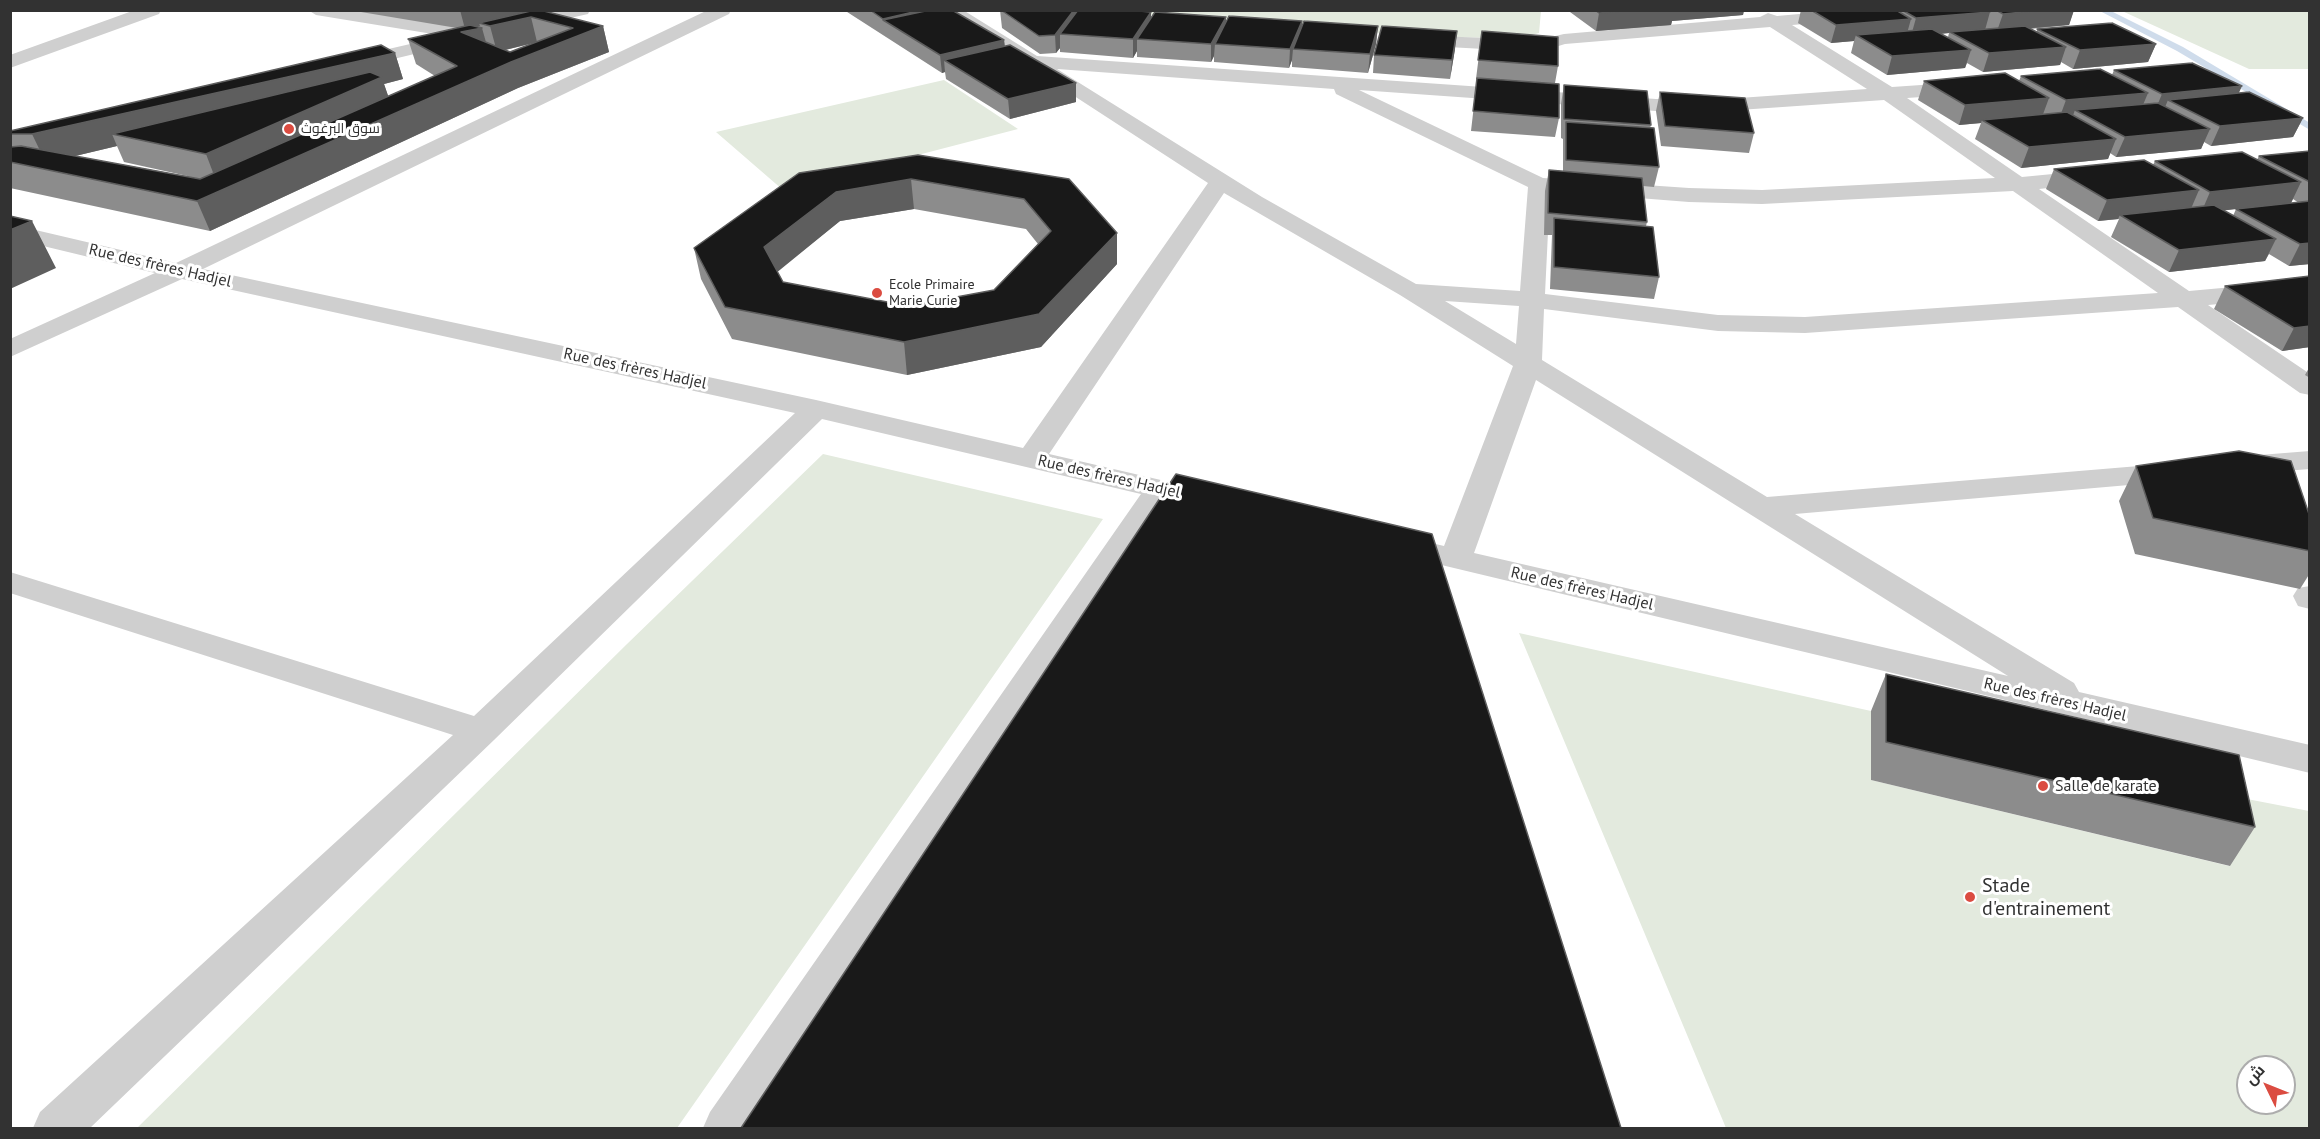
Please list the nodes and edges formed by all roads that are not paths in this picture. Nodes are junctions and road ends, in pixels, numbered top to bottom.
1 (153, 10) edge
2 (316, 10) edge
3 (582, 10) edge
4 (723, 10) edge
5 (1914, 10) edge
6 (952, 12) edge
7 (989, 15) dead end
8 (1765, 16) edge
9 (1562, 20) dead end
10 (495, 29) dead end
11 (1394, 39) edge
12 (1564, 39) junction
13 (10, 62) edge
14 (1030, 62) junction
15 (334, 67) edge
16 (1325, 81) junction
17 (1979, 87) edge
18 (1887, 93) junction
19 (2110, 176) edge
20 (1221, 180) junction
21 (1539, 184) junction
22 (2016, 184) junction
23 (10, 231) edge
24 (180, 271) junction
25 (2310, 288) edge
26 (1409, 290) junction
27 (2184, 299) junction
28 (1533, 300) junction
29 (10, 349) edge
30 (1528, 364) junction
31 (2310, 387) edge
32 (816, 409) junction
33 (1031, 459) junction
34 (2310, 460) edge
35 (1160, 489) junction
36 (1761, 507) junction
37 (1239, 508) edge
38 (1364, 537) edge
39 (1455, 559) junction
40 (10, 582) edge
41 (2086, 707) junction
42 (481, 732) junction
43 (2310, 759) edge
44 (57, 1128) edge
45 (727, 1128) edge

1 - 13 street
2 - 15 street
3 - 10 street
4 - 24 street
5 - 8 street
6 - 7 street
6 - 14 street
8 - 12 street
8 - 18 street
9 - 12 street
11 - 12 street
14 - 16 street
14 - 20 street
16 - 18 street
16 - 21 street
17 - 18 street
18 - 22 street
19 - 22 street
20 - 26 street
20 - 33 street
21 - 22 street
21 - 28 street
22 - 27 street
23 - 24 street, Rue des frères Hadjel
24 - 29 street
24 - 32 street, Rue des frères Hadjel
25 - 27 street
26 - 28 street
26 - 30 street
27 - 28 street
27 - 31 street
28 - 30 street
30 - 36 street
30 - 39 street
32 - 33 street, Rue des frères Hadjel
32 - 42 street
33 - 35 street, Rue des frères Hadjel
34 - 36 street
35 - 37 street, Rue des frères Hadjel
35 - 45 street
36 - 41 street
38 - 39 street, Rue des frères Hadjel
39 - 41 street, Rue des frères Hadjel
40 - 42 street
41 - 43 street, Rue des frères Hadjel
42 - 44 street

